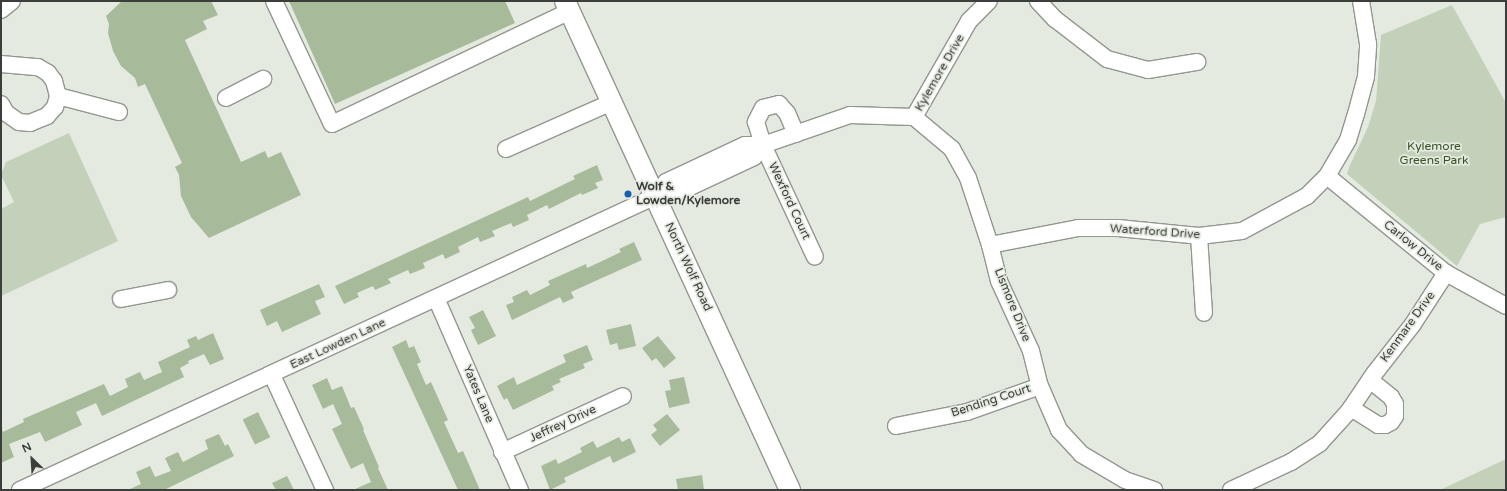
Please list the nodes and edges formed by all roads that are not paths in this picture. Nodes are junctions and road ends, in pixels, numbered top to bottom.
1 (12, 1) edge
2 (274, 1) edge
3 (989, 1) edge
4 (1038, 1) edge
5 (1361, 1) edge
6 (568, 6) edge
7 (1, 10) edge
8 (1197, 62) dead end
9 (1, 64) edge
10 (263, 79) dead end
11 (58, 96) junction
12 (226, 98) dead end
13 (612, 102) junction
14 (119, 112) dead end
15 (3, 114) edge
16 (914, 117) junction
17 (796, 134) junction
18 (763, 145) junction
19 (506, 149) dead end
20 (1328, 176) junction
21 (656, 196) junction
22 (1199, 236) junction
23 (990, 245) junction
24 (815, 257) dead end
25 (1446, 273) junction
26 (168, 290) dead end
27 (436, 298) junction
28 (121, 299) dead end
29 (1506, 306) edge
30 (1204, 313) dead end
31 (272, 375) junction
32 (1370, 380) junction
33 (1040, 386) junction
34 (623, 396) dead end
35 (1351, 408) junction
36 (896, 426) dead end
37 (502, 452) junction
38 (1122, 485) edge
39 (20, 490) edge
40 (325, 490) edge
41 (520, 490) edge
42 (790, 490) edge
43 (1154, 490) edge
44 (1231, 490) edge

1 - 7 street
2 - 6 street
3 - 16 street, Kylemore Drive
4 - 8 street
5 - 20 street
6 - 13 main road, North Wolf Road
9 - 11 street
10 - 12 street
11 - 14 street
11 - 15 street
13 - 19 street
13 - 21 main road, North Wolf Road
16 - 17 street, Kylemore Drive
16 - 23 street, Lismore Drive
17 - 18 street, Kylemore Drive
17 - 18 street, Wexford Court
18 - 21 street, Kylemore Drive
18 - 24 street, Wexford Court
20 - 22 street, Waterford Drive
20 - 25 street, Carlow Drive
21 - 27 street, East Lowden Lane
21 - 42 main road, North Wolf Road
22 - 23 street, Waterford Drive
22 - 30 street
23 - 33 street, Lismore Drive
25 - 29 street, Carlow Drive
25 - 32 street, Kenmare Drive
26 - 28 street
27 - 31 street, East Lowden Lane
27 - 37 street, Yates Lane
31 - 39 street, East Lowden Lane
31 - 40 street
32 - 35 street, Kenmare Drive
32 - 35 street
33 - 36 street, Bending Court
33 - 38 street, Lismore Drive
34 - 37 street, Jeffrey Drive
35 - 44 street, Kenmare Drive
37 - 41 street, Yates Lane
38 - 43 street

